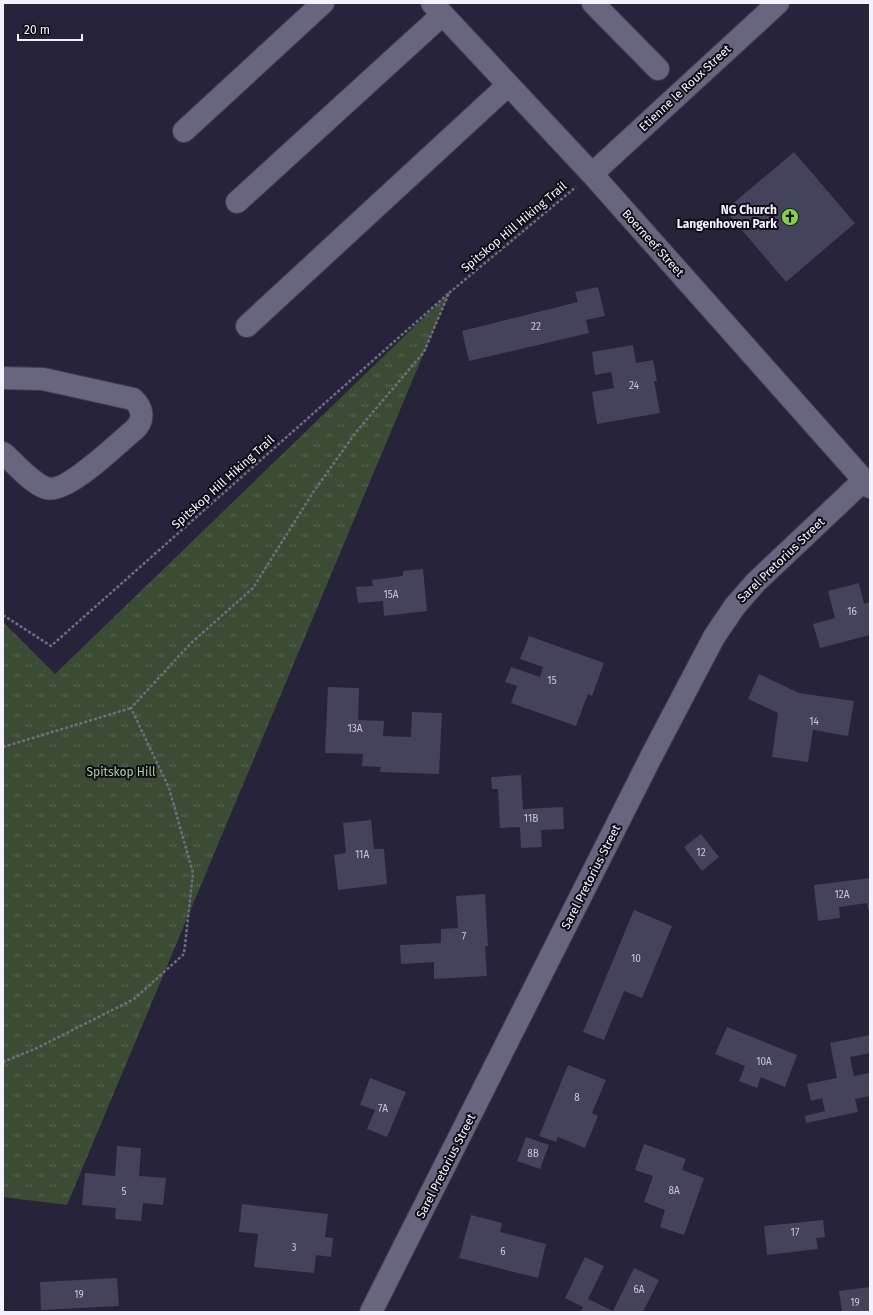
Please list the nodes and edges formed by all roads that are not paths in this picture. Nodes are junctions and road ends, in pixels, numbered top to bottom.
1 (324, 3) edge
2 (778, 3) edge
3 (605, 8) edge
4 (437, 9) edge
5 (658, 69) dead end
6 (508, 85) junction
7 (184, 131) dead end
8 (592, 174) junction
9 (237, 202) dead end
10 (247, 326) dead end
11 (3, 378) edge
12 (3, 453) edge
13 (867, 484) edge
14 (372, 1312) edge

1 - 7 street
2 - 8 street, Etienne le Roux Street
3 - 5 street
4 - 6 street, Boerneef Street
4 - 9 street
6 - 8 street, Boerneef Street
6 - 10 street
8 - 13 street, Boerneef Street
11 - 12 street
13 - 14 street, Sarel Pretorius Street

